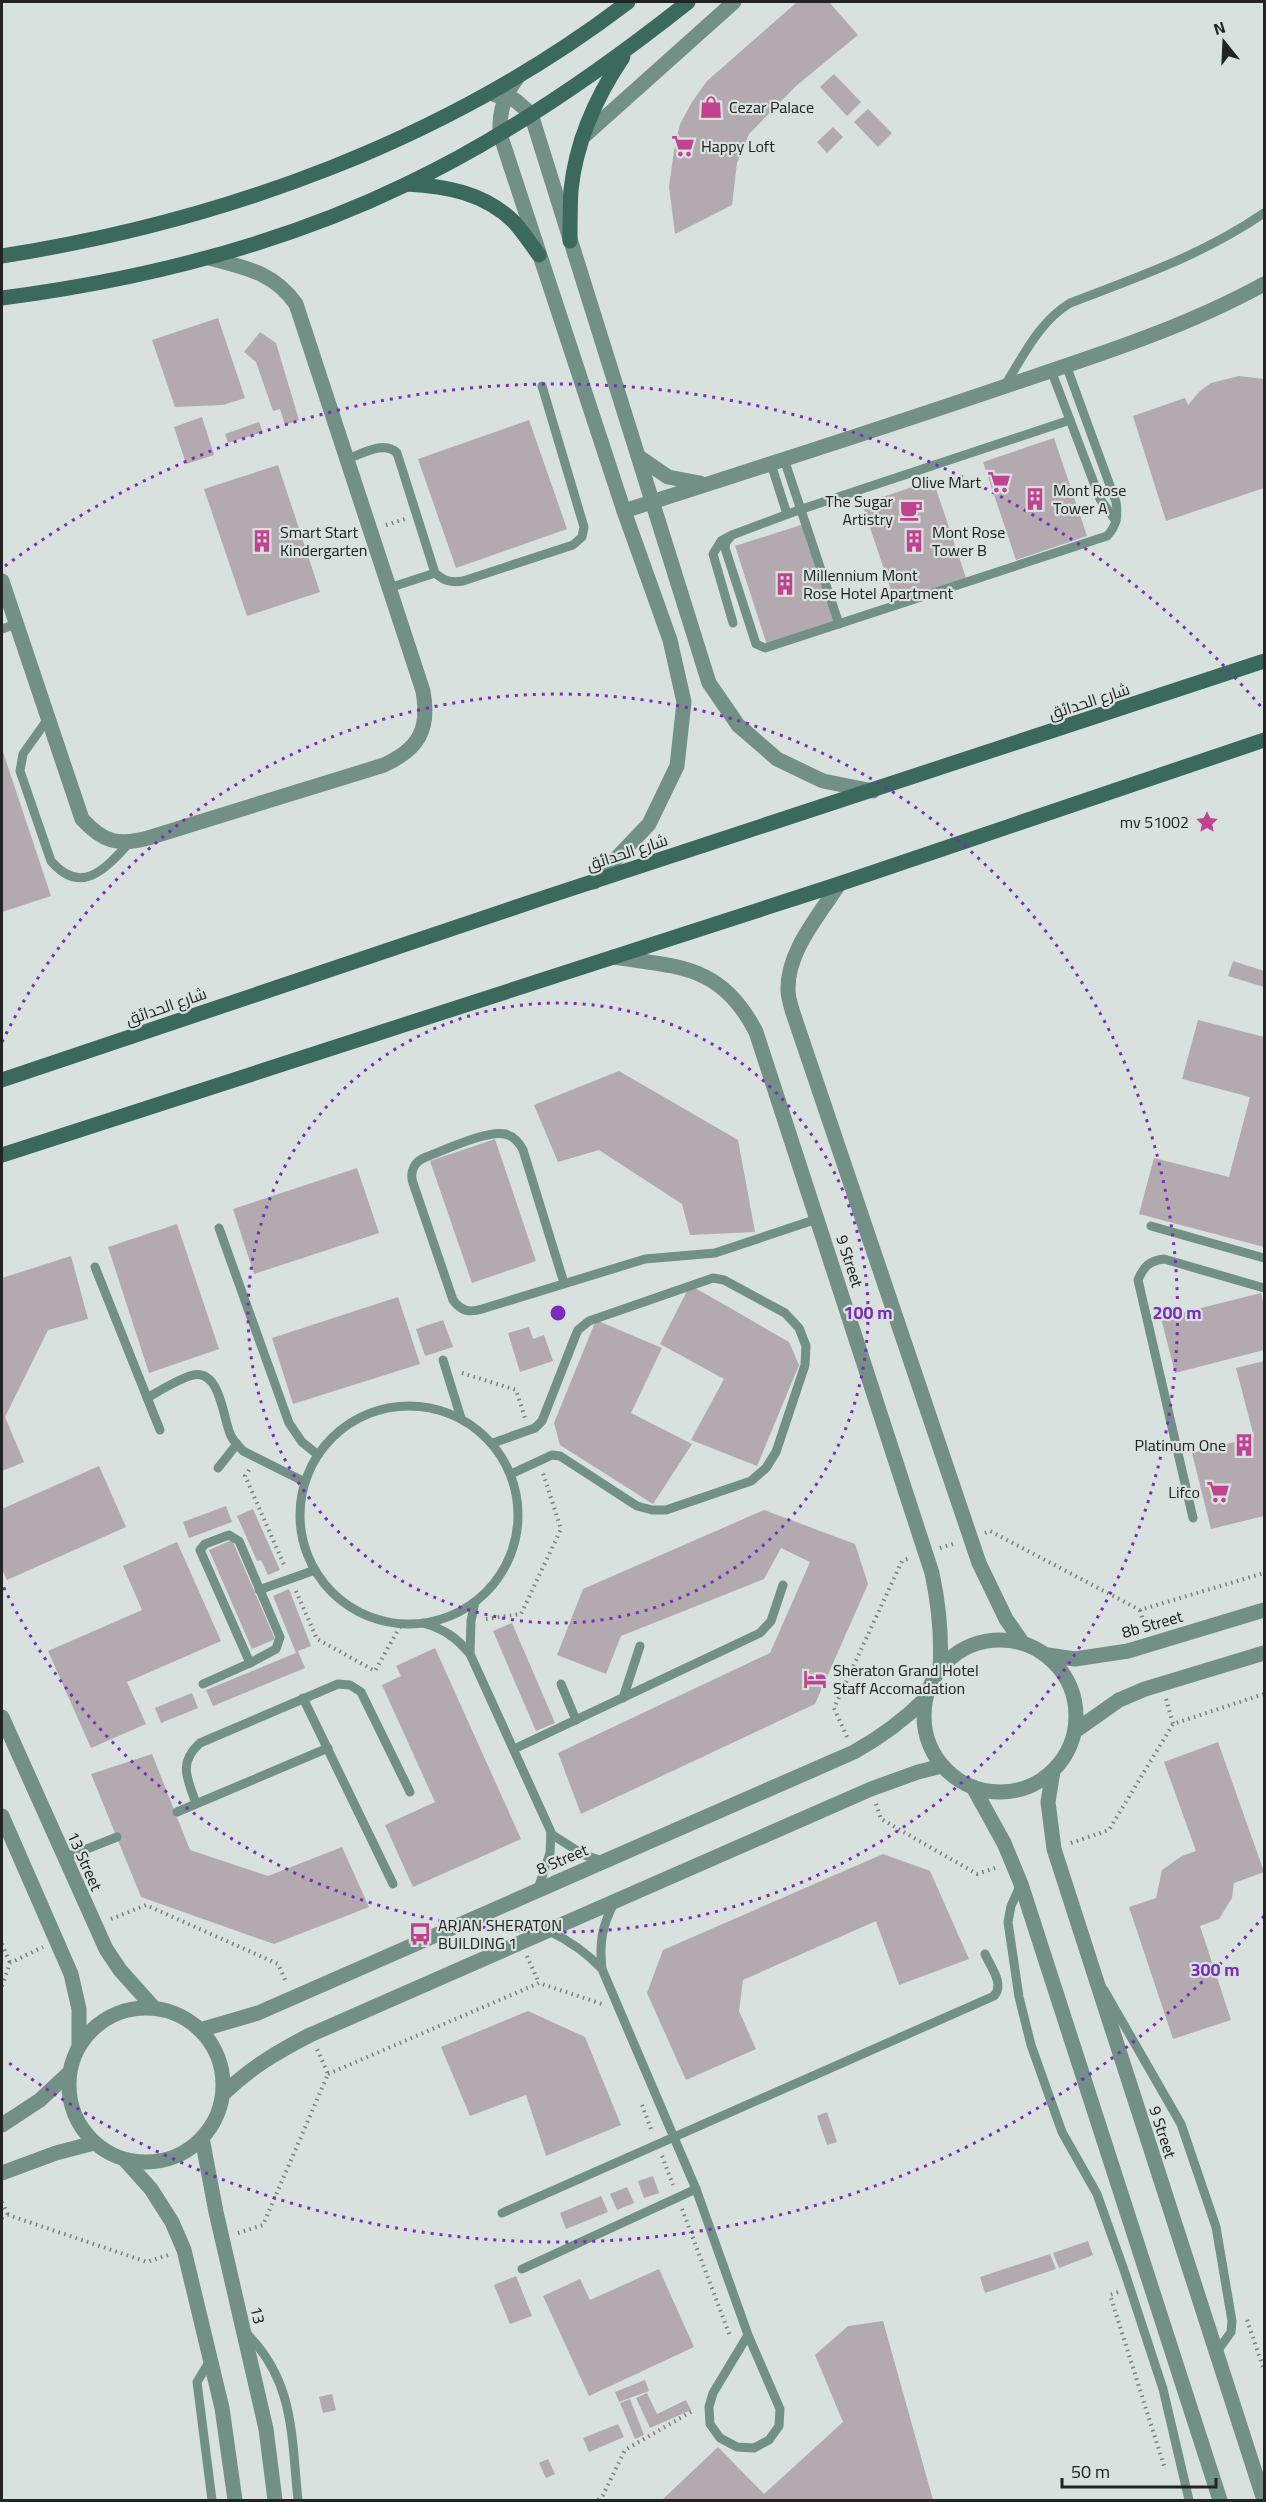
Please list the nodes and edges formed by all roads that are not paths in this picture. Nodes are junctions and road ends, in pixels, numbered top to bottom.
1 (628, 2) edge
2 (688, 2) edge
3 (734, 2) edge
4 (627, 50) junction
5 (518, 77) junction
6 (483, 97) junction
7 (505, 97) junction
8 (531, 114) junction
9 (500, 134) junction
10 (582, 138) junction
11 (407, 184) junction
12 (1264, 213) edge
13 (570, 241) junction
14 (539, 255) junction
15 (2, 256) edge
16 (209, 258) junction
17 (1264, 284) edge
18 (9, 297) edge
19 (2, 307) edge
20 (1066, 365) junction
21 (1051, 370) junction
22 (542, 386) dead end
23 (1004, 387) junction
24 (1070, 420) junction
25 (639, 457) junction
26 (347, 459) junction
27 (777, 462) junction
28 (712, 482) junction
29 (653, 502) junction
30 (799, 510) junction
31 (624, 511) junction
32 (787, 514) junction
33 (1116, 521) junction
34 (732, 535) junction
35 (435, 573) junction
36 (2, 581) edge
37 (389, 588) junction
38 (7, 619) edge
39 (733, 623) dead end
40 (838, 624) junction
41 (1264, 662) edge
42 (47, 720) junction
43 (1264, 740) edge
44 (873, 790) junction
45 (130, 842) junction
46 (594, 882) junction
47 (839, 884) junction
48 (613, 957) junction
49 (2, 1080) edge
50 (2, 1155) edge
51 (817, 1219) junction
52 (1151, 1226) dead end
53 (219, 1228) dead end
54 (1264, 1258) edge
55 (95, 1267) dead end
56 (564, 1283) junction
57 (1264, 1288) edge
58 (444, 1364) road end
59 (147, 1398) junction
60 (461, 1418) junction
61 (160, 1430) dead end
62 (493, 1443) junction
63 (237, 1444) junction
64 (318, 1455) junction
65 (218, 1468) dead end
66 (511, 1474) junction
67 (305, 1482) junction
68 (1193, 1518) dead end
69 (315, 1570) junction
70 (783, 1585) dead end
71 (259, 1590) junction
72 (475, 1602) junction
73 (1264, 1610) edge
74 (422, 1623) junction
75 (1022, 1642) junction
76 (640, 1646) dead end
77 (1264, 1653) edge
78 (470, 1654) junction
79 (1048, 1655) junction
80 (250, 1663) junction
81 (940, 1669) junction
82 (203, 1684) dead end
83 (561, 1684) dead end
84 (303, 1698) junction
85 (623, 1698) junction
86 (925, 1699) junction
87 (2, 1717) edge
88 (576, 1720) junction
89 (1075, 1731) junction
90 (328, 1748) junction
91 (514, 1749) junction
92 (942, 1766) junction
93 (1053, 1771) junction
94 (973, 1787) junction
95 (410, 1792) dead end
96 (196, 1803) junction
97 (177, 1812) dead end
98 (2, 1816) edge
99 (551, 1834) junction
100 (117, 1837) dead end
101 (64, 1858) junction
102 (603, 1861) junction
103 (393, 1884) dead end
104 (1021, 1884) junction
105 (538, 1889) junction
106 (614, 1903) junction
107 (549, 1931) junction
108 (985, 1954) dead end
109 (1090, 1965) junction
110 (602, 1969) junction
111 (154, 2008) junction
112 (200, 2030) junction
113 (79, 2045) junction
114 (69, 2073) junction
115 (223, 2094) junction
116 (2, 2125) edge
117 (202, 2138) junction
118 (673, 2138) junction
119 (94, 2143) junction
120 (125, 2160) junction
121 (2, 2173) edge
122 (696, 2189) junction
123 (502, 2213) dead end
124 (522, 2269) dead end
125 (243, 2330) junction
126 (748, 2335) junction
127 (1216, 2353) junction
128 (211, 2359) junction
129 (212, 2500) edge
130 (235, 2500) edge
131 (275, 2500) edge
132 (298, 2500) edge
133 (1189, 2500) edge
134 (1220, 2500) edge
135 (1264, 2500) edge

1 - 5 street
2 - 4 street
3 - 10 street
4 - 8 street
4 - 10 street
5 - 6 street
5 - 7 street
6 - 7 street
6 - 15 street
7 - 8 street
7 - 9 street
8 - 9 street
8 - 13 street
9 - 11 street
9 - 14 street
10 - 13 street
11 - 14 street
11 - 16 street
12 - 23 lane
13 - 25 street
14 - 31 street
16 - 18 street
16 - 26 street
17 - 20 street
18 - 19 street
20 - 21 street
20 - 33 lane
21 - 23 street
21 - 24 lane
22 - 35 lane
23 - 27 street
24 - 30 lane
24 - 33 lane
25 - 28 street
25 - 29 street
26 - 35 lane
26 - 37 street
27 - 28 street
27 - 30 lane
27 - 32 lane
28 - 29 street
29 - 31 street
29 - 44 street
30 - 32 lane
30 - 40 lane
31 - 46 street
32 - 34 lane
33 - 40 lane
34 - 39 lane
34 - 40 lane
35 - 37 lane
36 - 38 street
37 - 45 street
38 - 42 street
41 - 44 street, شارع الحدائق
42 - 45 street
42 - 45 lane
43 - 47 street
44 - 46 street, شارع الحدائق
46 - 49 street, شارع الحدائق
47 - 48 street
47 - 75 street, 9 Street
48 - 50 street
48 - 51 street, 9 Street
51 - 56 lane
51 - 81 street, 9 Street
52 - 54 lane
53 - 64 lane
55 - 59 lane
56 - 56 lane
57 - 68 lane
58 - 60 lane
59 - 61 lane
59 - 63 lane
60 - 62 lane
60 - 64 lane
62 - 66 lane
62 - 66 lane
63 - 65 lane
63 - 67 lane
64 - 67 lane
66 - 72 lane
67 - 69 lane
69 - 71 lane
69 - 74 lane
70 - 85 lane
71 - 80 lane
71 - 80 lane
72 - 74 lane
72 - 78 lane
73 - 79 street, 8b Street
74 - 78 lane
75 - 79 street
75 - 81 street
76 - 85 lane
77 - 89 street
78 - 91 lane
79 - 89 street
80 - 82 lane
81 - 86 street
83 - 88 lane
84 - 90 lane
84 - 95 lane
84 - 96 lane
85 - 88 lane
86 - 92 street
86 - 102 street, 8 Street
87 - 101 street, 13 Street
88 - 91 lane
89 - 93 street
90 - 96 lane
90 - 103 lane
91 - 99 lane
92 - 94 street
92 - 106 street
93 - 94 street
93 - 109 street, 9 Street
94 - 104 street
96 - 97 lane
98 - 113 street
99 - 102 lane
99 - 105 lane
100 - 101 lane
101 - 111 street, 13 Street
102 - 105 street, 8 Street
104 - 133 lane
104 - 134 street
105 - 112 street, 8 Street
106 - 107 street
106 - 110 lane
107 - 110 lane
107 - 115 street
108 - 118 lane
109 - 127 street, 9 Street
109 - 127 lane
110 - 118 lane
111 - 112 street
111 - 113 street
112 - 115 street
113 - 114 street
114 - 116 street
114 - 119 street
115 - 117 street
117 - 120 street
117 - 125 street, 13
118 - 122 lane
118 - 123 lane
119 - 120 street
119 - 121 street
120 - 128 street
122 - 124 lane
122 - 126 lane
125 - 131 street, 13
125 - 132 lane
126 - 126 lane
127 - 135 street, 9 Street
128 - 129 lane
128 - 130 street

